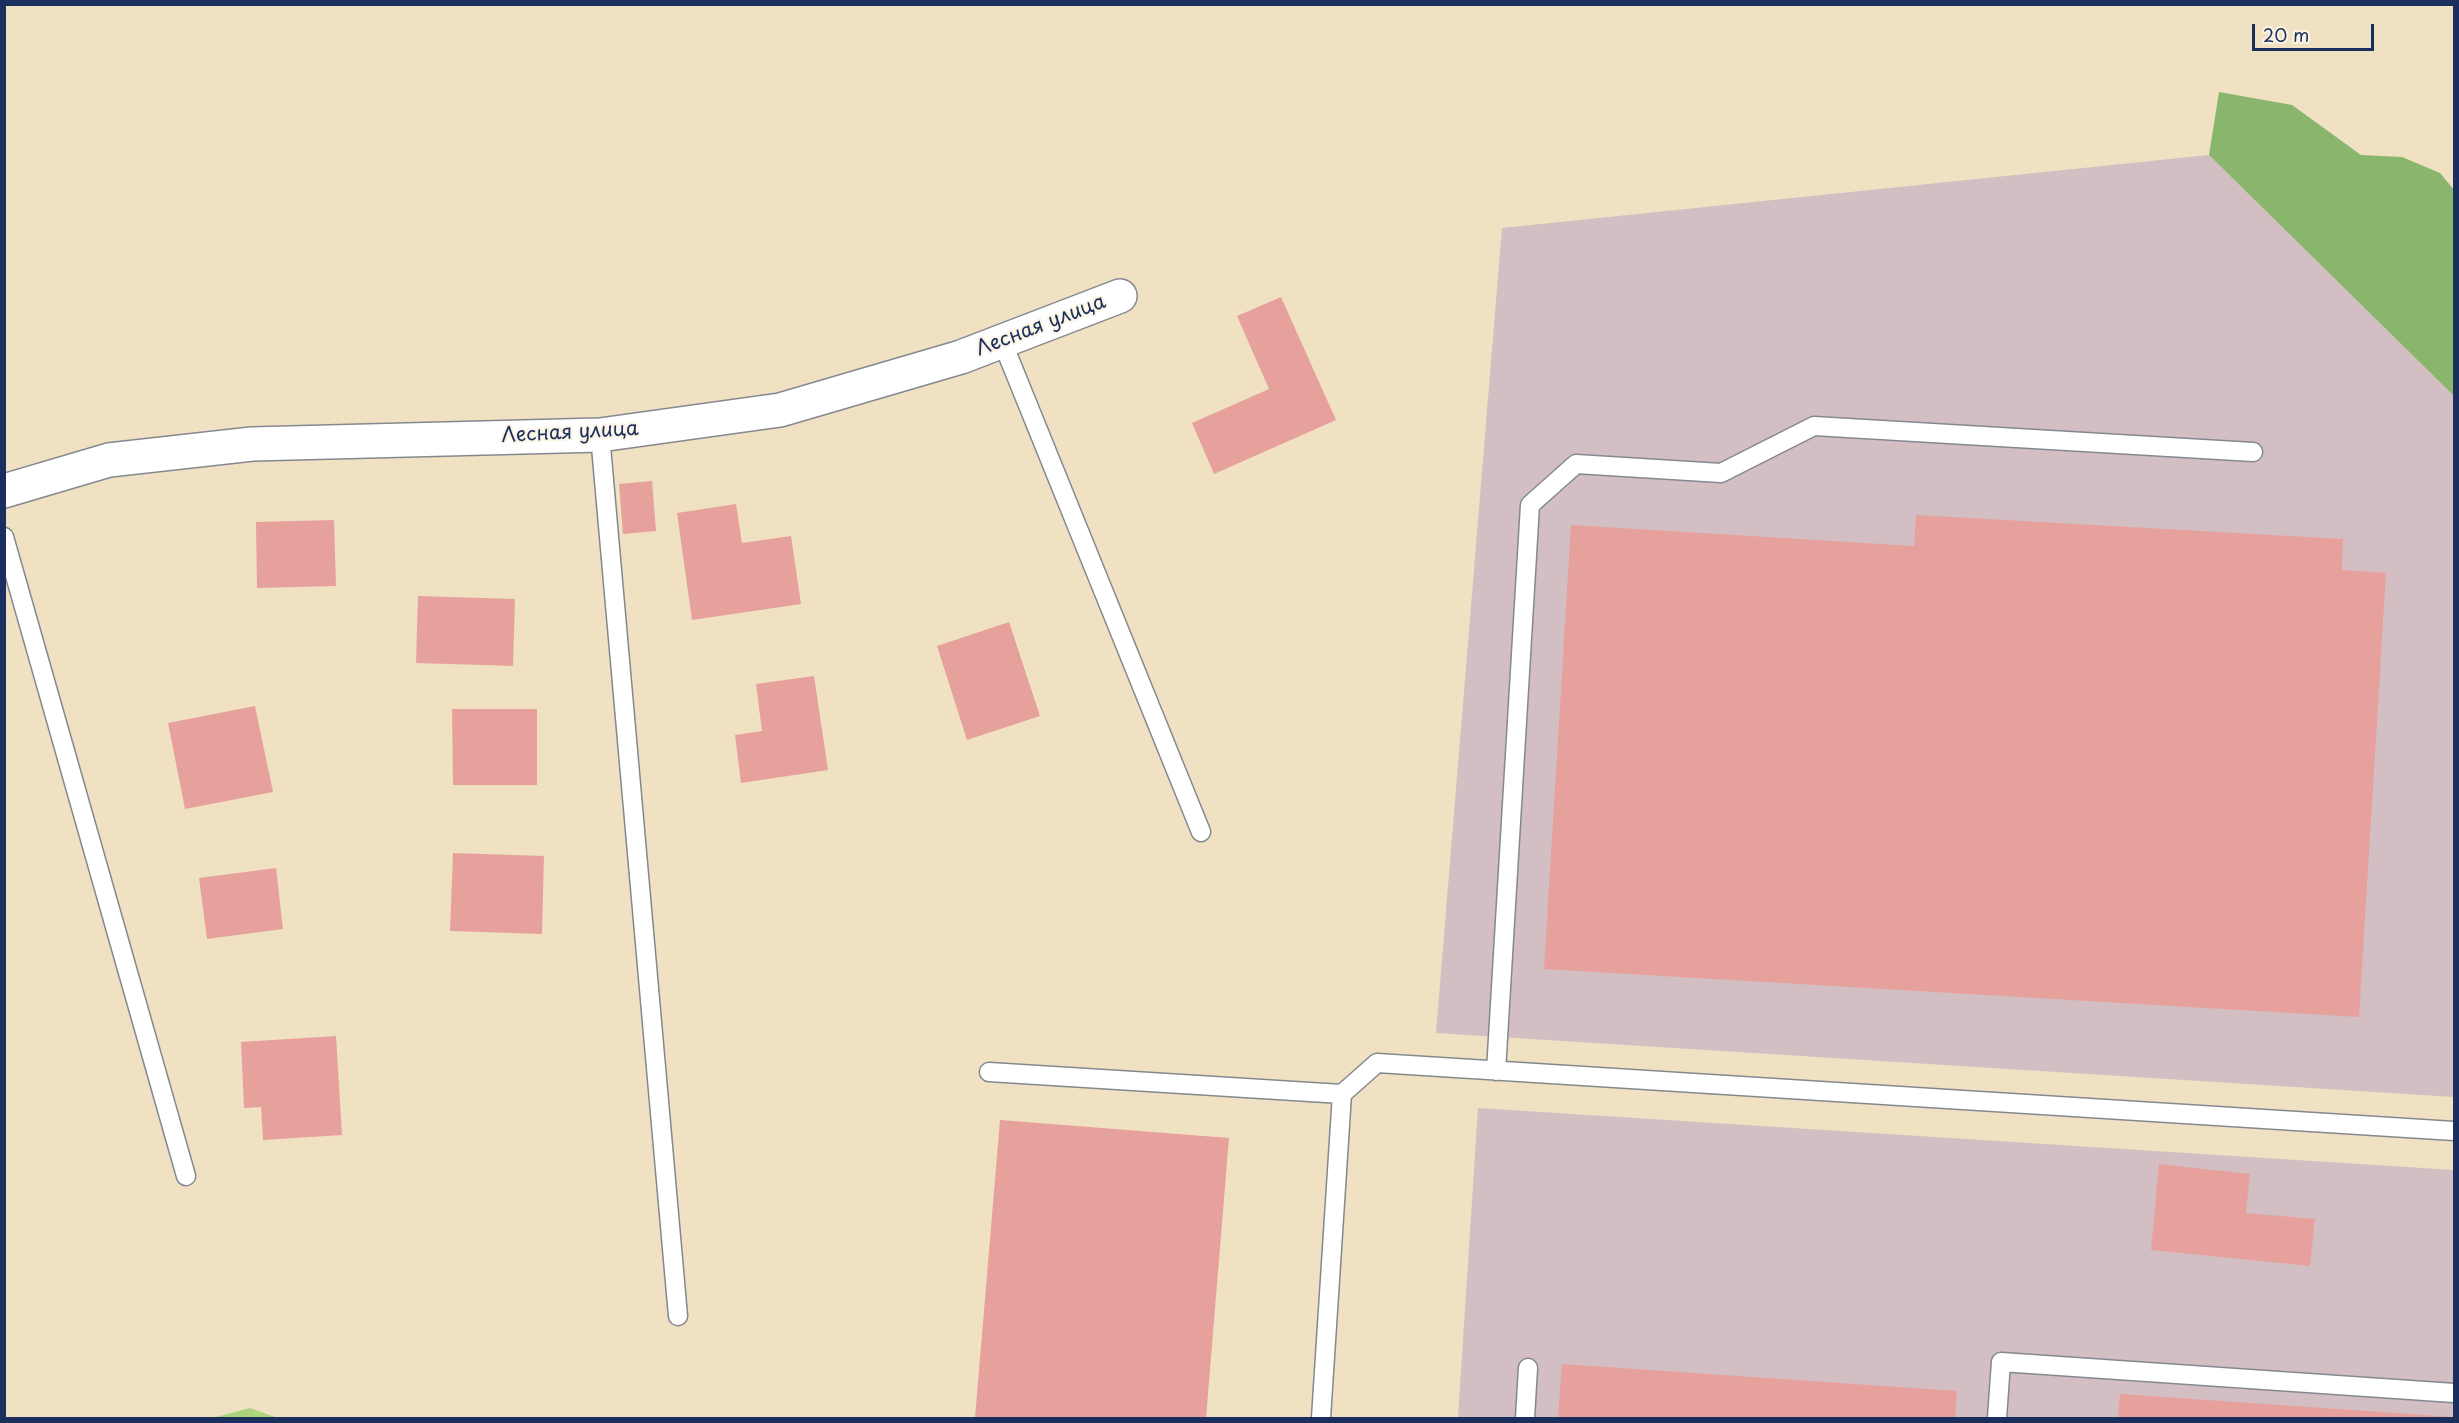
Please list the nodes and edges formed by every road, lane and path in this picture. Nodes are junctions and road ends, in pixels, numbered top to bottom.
1 (1120, 296) dead end
2 (1002, 341) junction
3 (600, 435) junction
4 (2253, 452) dead end
5 (4, 491) edge
6 (4, 537) edge
7 (1201, 832) dead end
8 (1496, 1071) junction
9 (989, 1072) dead end
10 (1342, 1095) junction
11 (2454, 1131) edge
12 (186, 1176) dead end
13 (678, 1316) dead end
14 (1528, 1368) dead end
15 (2454, 1393) edge
16 (1321, 1419) edge
17 (1525, 1419) edge
18 (1997, 1419) edge

1 - 2 street, Лесная улица
2 - 3 street, Лесная улица
2 - 7 lane
3 - 5 street, Лесная улица
3 - 13 lane
4 - 8 lane
6 - 12 lane
8 - 10 lane
8 - 11 lane
9 - 10 lane
10 - 16 lane
14 - 17 lane
15 - 18 lane

